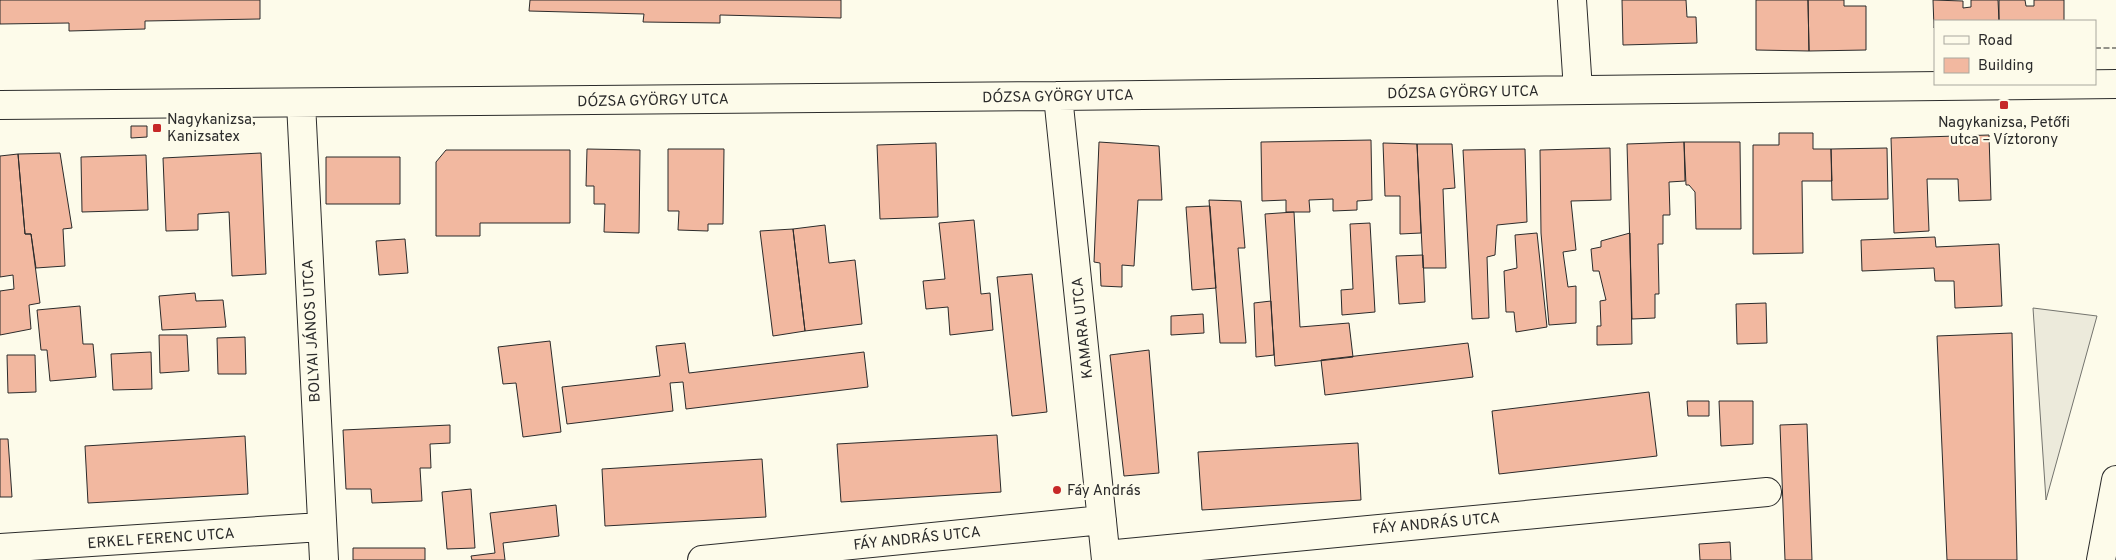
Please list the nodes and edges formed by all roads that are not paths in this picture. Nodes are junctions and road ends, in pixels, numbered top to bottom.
1 (1572, 0) edge
2 (2096, 84) edge
3 (2116, 84) edge
4 (2026, 85) edge
5 (1578, 90) junction
6 (1058, 96) junction
7 (301, 102) junction
8 (0, 104) edge
9 (2116, 480) edge
10 (1767, 492) dead end
11 (1102, 520) junction
12 (322, 527) junction
13 (0, 548) edge
14 (1106, 557) edge
15 (324, 560) edge
16 (702, 560) edge
17 (2101, 560) edge

1 - 5 street
2 - 3 street, DÓZSA GYÖRGY UTCA
4 - 5 street, DÓZSA GYÖRGY UTCA
5 - 6 street, DÓZSA GYÖRGY UTCA
6 - 7 street, DÓZSA GYÖRGY UTCA
6 - 11 street, KAMARA UTCA
7 - 8 street, DÓZSA GYÖRGY UTCA
7 - 12 street, BOLYAI JÁNOS UTCA
9 - 17 street
10 - 14 street, FÁY ANDRÁS UTCA
11 - 14 street, KAMARA UTCA
11 - 16 street, FÁY ANDRÁS UTCA
12 - 13 street, ERKEL FERENC UTCA
12 - 15 street, BOLYAI JÁNOS UTCA

